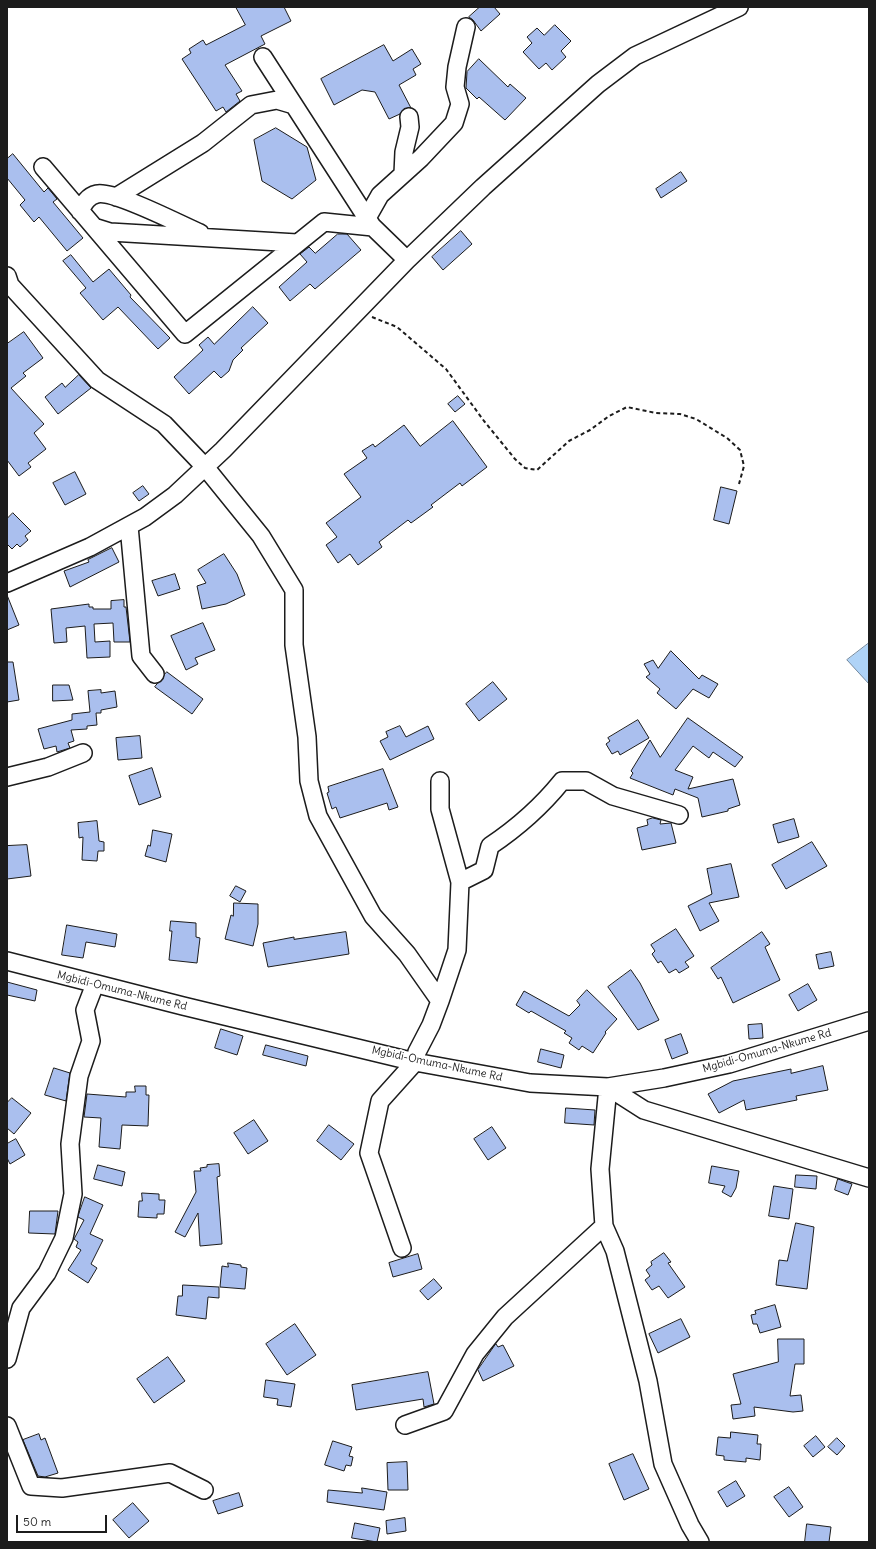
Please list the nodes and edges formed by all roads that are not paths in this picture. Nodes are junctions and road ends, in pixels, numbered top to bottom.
1 (739, 7) edge
2 (466, 27) dead end
3 (263, 57) dead end
4 (294, 105) junction
5 (409, 117) dead end
6 (43, 168) dead end
7 (403, 174) junction
8 (116, 196) junction
9 (80, 210) junction
10 (370, 222) junction
11 (94, 227) junction
12 (211, 238) junction
13 (297, 243) junction
14 (408, 260) junction
15 (7, 276) edge
16 (206, 468) junction
17 (130, 526) junction
18 (7, 583) edge
19 (155, 674) dead end
20 (83, 753) dead end
21 (7, 777) edge
22 (440, 781) dead end
23 (679, 815) dead end
24 (460, 882) junction
25 (7, 961) edge
26 (95, 984) junction
27 (440, 1001) junction
28 (869, 1021) edge
29 (415, 1062) junction
30 (608, 1086) junction
31 (869, 1178) edge
32 (604, 1226) junction
33 (402, 1248) dead end
34 (7, 1359) edge
35 (405, 1425) dead end
36 (7, 1426) edge
37 (204, 1490) dead end
38 (700, 1542) edge

1 - 14 street
2 - 7 street
3 - 4 street
4 - 8 street
4 - 10 street
5 - 7 street
6 - 9 street
7 - 10 street
8 - 9 street
8 - 12 street
9 - 11 street
10 - 13 street
10 - 14 street
11 - 12 street
11 - 13 street
12 - 13 street
14 - 16 street
15 - 16 street
16 - 17 street
16 - 27 street
17 - 18 street
17 - 19 street
20 - 21 street
22 - 24 street
23 - 24 street
24 - 27 street
25 - 26 street, Mgbidi-Omuma-Nkume Rd
26 - 29 street, Mgbidi-Omuma-Nkume Rd
26 - 34 street
27 - 29 street
28 - 30 street, Mgbidi-Omuma-Nkume Rd
29 - 30 street, Mgbidi-Omuma-Nkume Rd
29 - 33 street
30 - 31 street
30 - 32 street
32 - 35 street
32 - 38 street
36 - 37 street

